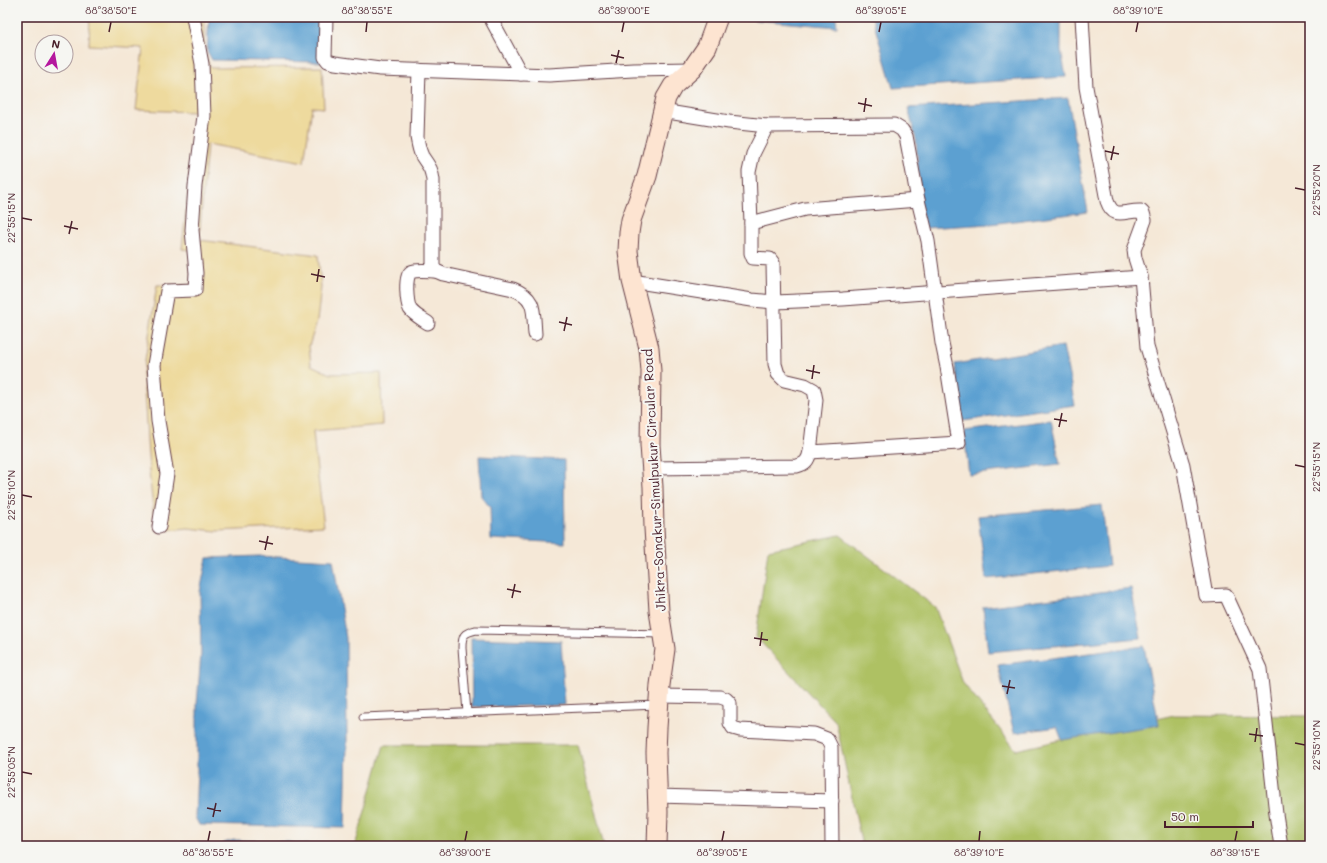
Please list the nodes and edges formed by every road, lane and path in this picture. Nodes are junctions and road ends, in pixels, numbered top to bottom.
1 (193, 17) edge
2 (326, 17) edge
3 (490, 17) edge
4 (718, 17) edge
5 (1082, 17) edge
6 (692, 69) junction
7 (419, 70) junction
8 (521, 74) junction
9 (662, 111) junction
10 (767, 126) junction
11 (918, 200) junction
12 (751, 223) junction
13 (436, 271) junction
14 (1141, 277) junction
15 (632, 280) junction
16 (934, 292) junction
17 (775, 302) junction
18 (428, 323) dead end
19 (535, 334) dead end
20 (810, 452) junction
21 (652, 468) junction
22 (159, 527) dead end
23 (663, 634) junction
24 (659, 700) junction
25 (467, 713) junction
26 (363, 717) dead end
27 (658, 796) junction
28 (832, 800) junction
29 (657, 846) edge
30 (832, 846) edge
31 (1282, 846) edge

1 - 22 street
2 - 7 street
3 - 8 street
4 - 6 street, Jhikra-Sonakur-Simulpukur Circular Road
5 - 14 street
6 - 8 street
6 - 9 street, Jhikra-Sonakur-Simulpukur Circular Road
7 - 8 street
7 - 13 street
9 - 10 street
9 - 15 street, Jhikra-Sonakur-Simulpukur Circular Road
10 - 11 street
10 - 12 street
11 - 12 street
11 - 16 street
12 - 17 street
13 - 18 street
13 - 19 street
14 - 16 street
14 - 31 street
15 - 17 street
15 - 21 street, Jhikra-Sonakur-Simulpukur Circular Road
16 - 17 street
16 - 20 street
17 - 20 street
20 - 21 street
21 - 23 street, Jhikra-Sonakur-Simulpukur Circular Road
23 - 24 street, Jhikra-Sonakur-Simulpukur Circular Road
23 - 25 lane
24 - 25 lane
24 - 27 street, Jhikra-Sonakur-Simulpukur Circular Road
24 - 28 street
25 - 26 lane
27 - 28 street
27 - 29 street, Jhikra-Sonakur-Simulpukur Circular Road
28 - 30 street

